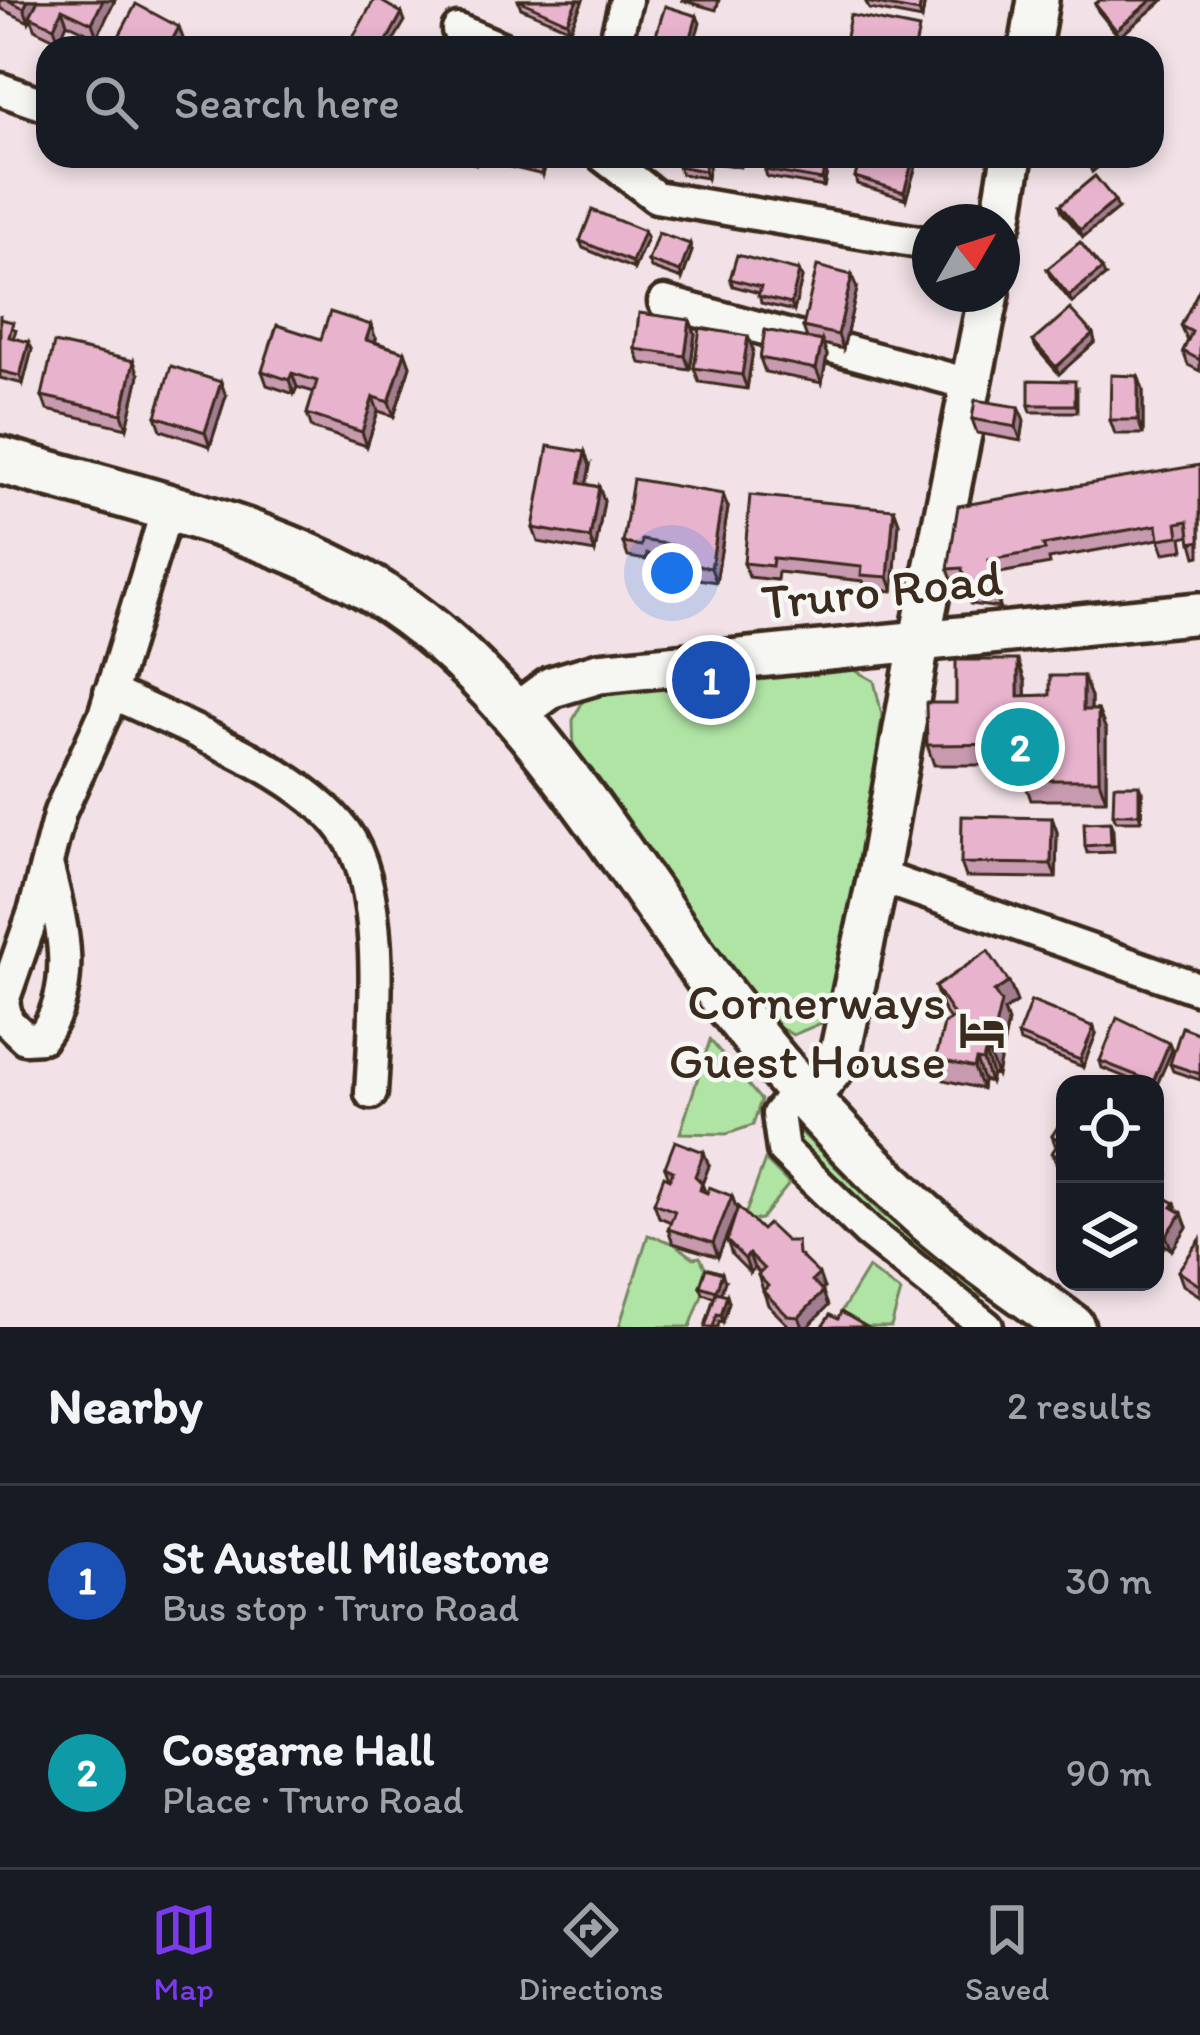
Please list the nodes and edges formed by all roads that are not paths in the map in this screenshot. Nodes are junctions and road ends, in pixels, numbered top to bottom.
1 (626, 0) edge
2 (1039, 0) edge
3 (458, 30) dead end
4 (472, 36) edge
5 (617, 36) edge
6 (1032, 36) edge
7 (0, 88) edge
8 (36, 102) edge
9 (619, 168) edge
10 (1010, 168) edge
11 (1004, 204) edge
12 (912, 241) edge
13 (664, 302) dead end
14 (986, 312) edge
15 (973, 385) junction
16 (0, 460) edge
17 (166, 509) junction
18 (1200, 614) edge
19 (919, 644) junction
20 (110, 692) junction
21 (514, 715) junction
22 (47, 864) junction
23 (878, 876) junction
24 (1200, 989) edge
25 (371, 1093) dead end
26 (803, 1094) junction
27 (1015, 1285) junction
28 (986, 1326) edge
29 (1071, 1327) edge

1 - 5 street
2 - 6 main road
3 - 4 street
7 - 8 street
9 - 12 street
10 - 11 main road
13 - 15 street
14 - 15 main road
15 - 19 main road
16 - 17 highway
17 - 20 street
17 - 21 highway
18 - 19 main road, Truro Road
19 - 21 main road, Truro Road
19 - 23 main road
20 - 22 street
20 - 25 street
21 - 26 highway
22 - 22 street
23 - 24 street
23 - 26 main road
26 - 27 highway
26 - 28 street
27 - 28 street
27 - 29 highway

